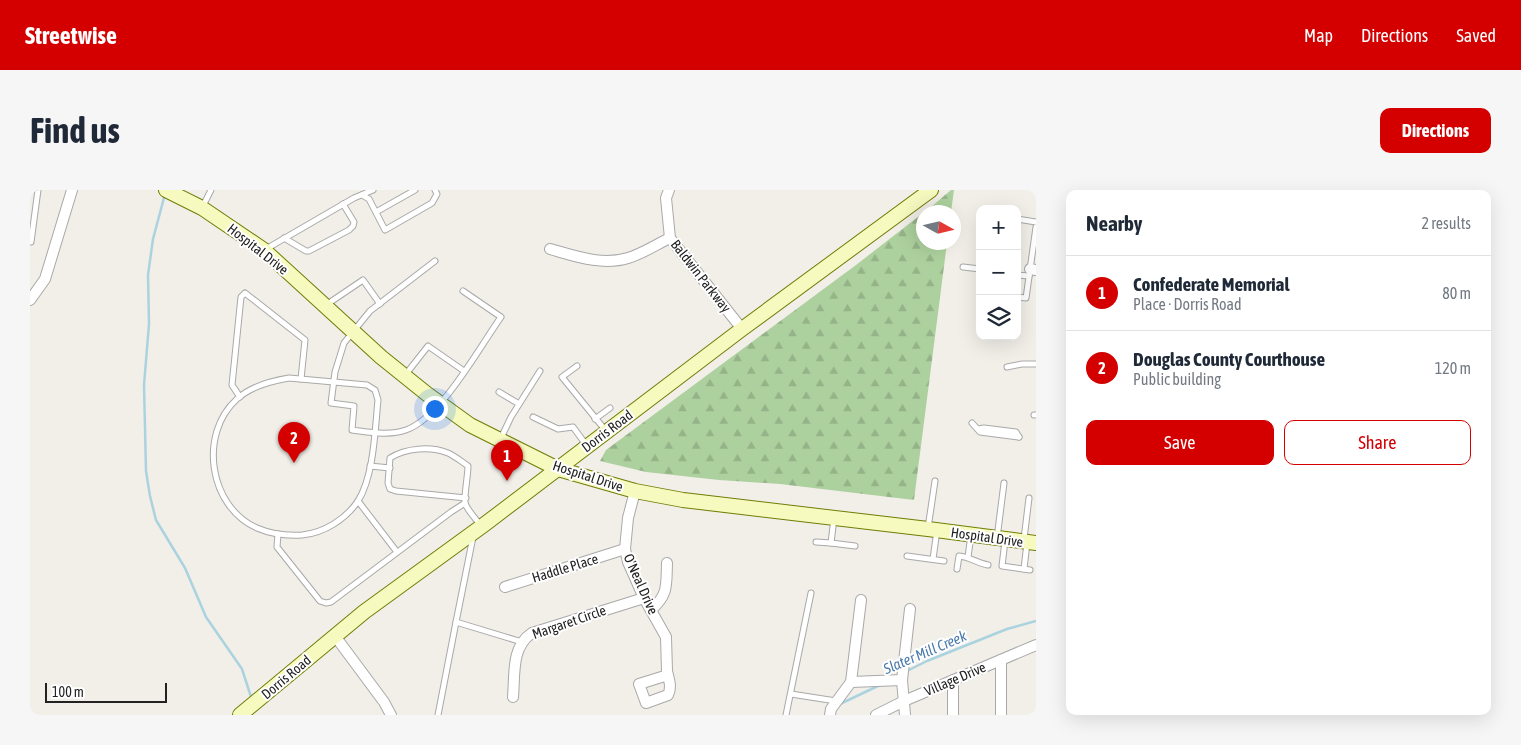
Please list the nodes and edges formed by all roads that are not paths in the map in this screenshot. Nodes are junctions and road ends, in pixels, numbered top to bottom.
1 (38, 190) edge
2 (72, 190) edge
3 (166, 190) edge
4 (211, 190) edge
5 (373, 190) edge
6 (415, 190) edge
7 (435, 190) edge
8 (669, 190) edge
9 (932, 190) edge
10 (362, 195) junction
11 (344, 204) junction
12 (202, 208) junction
13 (376, 212) junction
14 (1021, 220) edge
15 (1036, 222) edge
16 (1036, 227) edge
17 (284, 238) junction
18 (670, 238) junction
19 (31, 242) edge
20 (550, 249) dead end
21 (264, 250) junction
22 (434, 261) dead end
23 (964, 267) dead end
24 (976, 268) edge
25 (1032, 272) edge
26 (463, 291) dead end
27 (1021, 297) edge
28 (30, 300) edge
29 (380, 304) junction
30 (325, 305) junction
31 (742, 329) junction
32 (354, 331) junction
33 (1036, 364) edge
34 (577, 366) dead end
35 (1007, 367) dead end
36 (464, 370) junction
37 (540, 371) dead end
38 (405, 376) junction
39 (301, 379) junction
40 (334, 381) junction
41 (499, 392) dead end
42 (240, 397) junction
43 (441, 404) junction
44 (519, 404) junction
45 (610, 408) dead end
46 (533, 417) dead end
47 (596, 418) junction
48 (972, 423) dead end
49 (978, 429) junction
50 (606, 432) junction
51 (374, 433) junction
52 (500, 440) junction
53 (587, 446) junction
54 (370, 466) junction
55 (390, 468) junction
56 (558, 468) junction
57 (935, 481) dead end
58 (1004, 483) dead end
59 (636, 491) junction
60 (1029, 498) dead end
61 (466, 500) junction
62 (358, 501) junction
63 (834, 518) junction
64 (478, 529) junction
65 (932, 529) junction
66 (278, 534) junction
67 (971, 535) junction
68 (1001, 539) junction
69 (816, 542) dead end
70 (1029, 542) edge
71 (831, 543) junction
72 (855, 546) dead end
73 (625, 550) junction
74 (397, 552) junction
75 (907, 556) dead end
76 (968, 557) junction
77 (933, 559) junction
78 (944, 561) dead end
79 (666, 563) dead end
80 (988, 564) dead end
81 (957, 569) dead end
82 (1024, 569) junction
83 (1030, 570) dead end
84 (505, 587) dead end
85 (811, 593) dead end
86 (644, 598) junction
87 (861, 600) dead end
88 (651, 610) junction
89 (910, 610) dead end
90 (456, 622) junction
91 (335, 636) junction
92 (522, 642) junction
93 (1036, 645) edge
94 (1001, 660) junction
95 (668, 675) dead end
96 (902, 680) junction
97 (953, 680) junction
98 (851, 682) junction
99 (791, 694) junction
100 (513, 697) dead end
101 (837, 701) junction
102 (904, 701) junction
103 (240, 715) edge
104 (391, 715) edge
105 (438, 715) edge
106 (786, 715) edge
107 (830, 715) edge
108 (876, 715) edge
109 (905, 715) edge
110 (953, 715) edge
111 (1001, 715) edge

1 - 19 lane
2 - 28 street
3 - 12 street, Hospital Drive
4 - 12 lane
5 - 10 lane
6 - 13 lane
7 - 13 lane
8 - 18 street, Baldwin Parkway
9 - 31 street, Dorris Road
10 - 11 lane
10 - 13 lane
11 - 17 lane
11 - 17 lane
12 - 21 street, Hospital Drive
14 - 15 lane
16 - 25 lane
17 - 21 lane
18 - 20 street
18 - 31 street, Baldwin Parkway
21 - 30 street, Hospital Drive
22 - 29 lane
23 - 24 lane
25 - 27 lane
26 - 36 lane
29 - 30 lane
29 - 32 lane
30 - 32 street, Hospital Drive
31 - 50 street, Dorris Road
32 - 38 street, Hospital Drive
32 - 40 lane
33 - 35 lane
34 - 47 lane
36 - 38 lane
36 - 43 lane
37 - 44 lane
38 - 43 street, Hospital Drive
39 - 40 lane
39 - 42 lane
39 - 42 lane
40 - 51 lane
40 - 51 lane
41 - 44 lane
42 - 66 lane
43 - 51 lane
43 - 52 street, Hospital Drive
44 - 52 lane
45 - 47 lane
46 - 53 lane
47 - 50 lane
48 - 49 lane
49 - 49 lane
50 - 53 street, Dorris Road
51 - 54 lane
52 - 56 street, Hospital Drive
53 - 56 street, Dorris Road
54 - 55 lane
54 - 62 lane
55 - 61 lane
55 - 61 lane
56 - 59 street, Hospital Drive
56 - 64 street, Dorris Road
57 - 65 lane
58 - 68 lane
59 - 63 street, Hospital Drive
59 - 73 street, O'Neal Drive
60 - 70 lane
61 - 64 lane
61 - 74 lane
62 - 66 lane
62 - 74 lane
63 - 65 street, Hospital Drive
63 - 71 lane
64 - 90 lane
64 - 91 street, Dorris Road
65 - 67 street, Hospital Drive
65 - 77 lane
66 - 74 lane
67 - 68 street, Hospital Drive
67 - 76 lane
68 - 70 street, Hospital Drive
68 - 82 lane
69 - 71 lane
70 - 82 lane
71 - 72 lane
73 - 84 street, Haddle Place
73 - 86 street, O'Neal Drive
75 - 77 lane
76 - 80 lane
76 - 81 lane
77 - 78 lane
79 - 88 street
82 - 83 lane
85 - 99 lane
86 - 88 street, O'Neal Drive
86 - 92 street, Margaret Circle
87 - 98 street
88 - 95 street, O'Neal Drive
89 - 96 street
90 - 92 lane
90 - 105 lane
91 - 103 street, Dorris Road
91 - 104 street
92 - 100 street, Margaret Circle
93 - 94 street, Village Drive
94 - 97 street, Village Drive
94 - 111 street
96 - 98 street
96 - 102 street
97 - 102 street, Village Drive
97 - 110 street
98 - 101 street
99 - 101 lane
99 - 106 lane
101 - 107 street
102 - 108 street, Village Drive
102 - 109 street

